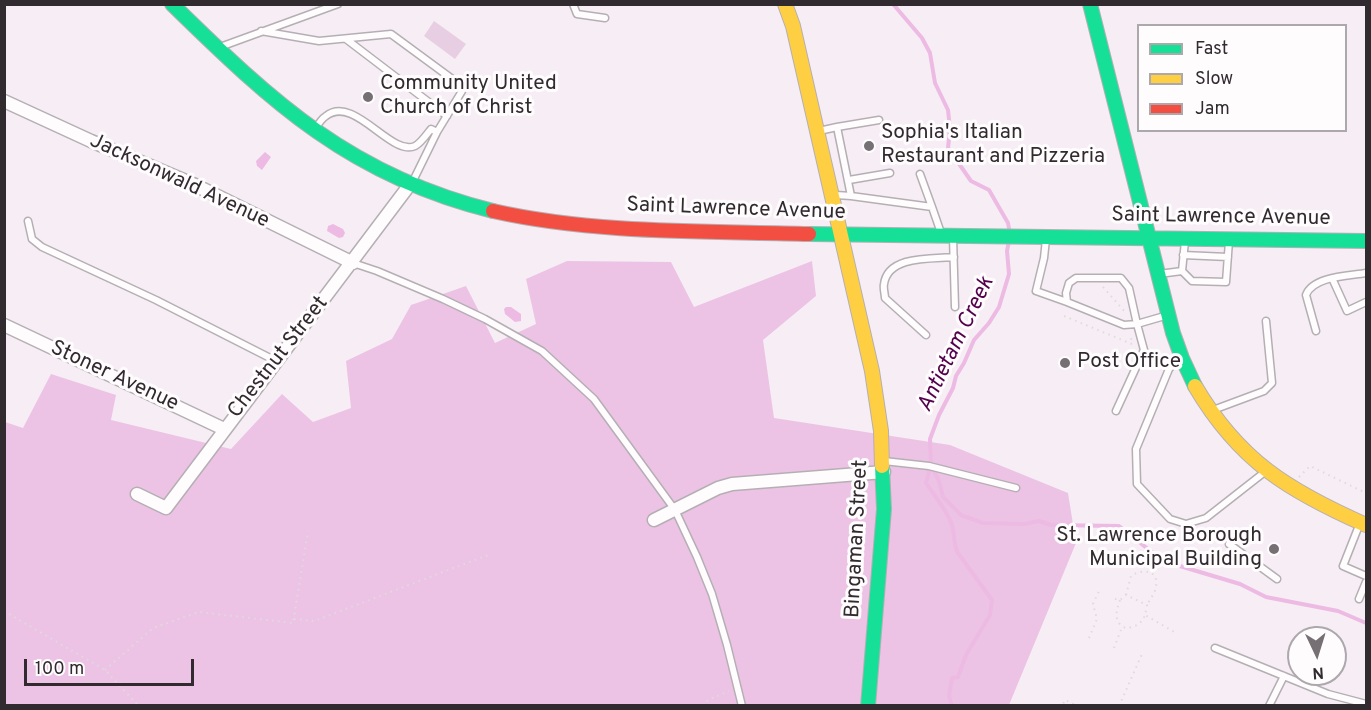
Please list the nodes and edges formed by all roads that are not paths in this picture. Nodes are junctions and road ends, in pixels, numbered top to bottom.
1 (172, 4) edge
2 (338, 4) edge
3 (573, 4) edge
4 (785, 4) edge
5 (1090, 4) edge
6 (605, 18) dead end
7 (261, 31) junction
8 (345, 39) junction
9 (217, 49) junction
10 (4, 101) edge
11 (447, 116) junction
12 (879, 120) dead end
13 (837, 127) junction
14 (313, 131) junction
15 (817, 131) junction
16 (437, 132) junction
17 (890, 173) dead end
18 (920, 174) dead end
19 (849, 180) junction
20 (411, 183) junction
21 (832, 195) junction
22 (851, 196) junction
23 (932, 207) junction
24 (28, 221) dead end
25 (841, 235) junction
26 (948, 237) junction
27 (1149, 237) junction
28 (1185, 237) junction
29 (1046, 238) junction
30 (1229, 238) junction
31 (1366, 241) edge
32 (1184, 255) junction
33 (954, 257) junction
34 (1228, 257) junction
35 (352, 263) junction
36 (1182, 271) junction
37 (1366, 273) edge
38 (1158, 274) junction
39 (1332, 278) junction
40 (1067, 302) junction
41 (1366, 302) edge
42 (955, 307) dead end
43 (1169, 315) junction
44 (1266, 321) dead end
45 (1137, 324) junction
46 (4, 325) edge
47 (1316, 331) dead end
48 (926, 335) dead end
49 (1180, 355) junction
50 (276, 361) junction
51 (1116, 411) dead end
52 (1210, 411) junction
53 (224, 429) junction
54 (884, 467) junction
55 (1267, 471) junction
56 (1016, 488) dead end
57 (137, 494) dead end
58 (675, 510) junction
59 (654, 520) dead end
60 (1364, 524) edge
61 (1229, 544) dead end
62 (1366, 576) edge
63 (1277, 579) dead end
64 (1366, 582) edge
65 (1359, 599) dead end
66 (1215, 648) dead end
67 (1284, 676) junction
68 (1366, 704) edge
69 (742, 705) edge
70 (868, 705) edge
71 (1269, 705) edge

1 - 9 street, Saint Lawrence Avenue
2 - 7 lane
3 - 6 lane
4 - 15 street, Bingaman Street
5 - 27 street
7 - 8 lane
7 - 9 lane
8 - 11 lane
8 - 11 lane
9 - 14 street, Saint Lawrence Avenue
10 - 35 street, Jacksonwald Avenue
11 - 16 lane
12 - 13 lane
13 - 15 lane
13 - 19 lane
14 - 16 lane
14 - 20 street, Saint Lawrence Avenue
15 - 21 street, Bingaman Street
16 - 20 lane
17 - 19 lane
18 - 23 lane
19 - 22 lane
20 - 25 street, Saint Lawrence Avenue
20 - 35 street, Chestnut Street
21 - 22 lane
21 - 25 street, Bingaman Street
22 - 23 lane
23 - 26 lane
24 - 50 lane
25 - 26 street, Saint Lawrence Avenue
25 - 54 street, Bingaman Street
26 - 29 street, Saint Lawrence Avenue
26 - 33 lane
27 - 28 street, Saint Lawrence Avenue
27 - 29 street, Saint Lawrence Avenue
27 - 38 street
28 - 30 street, Saint Lawrence Avenue
28 - 32 lane
29 - 40 lane
30 - 31 street, Saint Lawrence Avenue
30 - 34 lane
32 - 34 lane
32 - 36 lane
33 - 42 lane
33 - 48 lane
34 - 36 lane
35 - 50 street, Chestnut Street
35 - 58 lane
36 - 38 lane
37 - 39 lane
38 - 43 street
39 - 41 lane
39 - 47 lane
40 - 45 lane
40 - 45 lane
43 - 45 lane
43 - 49 street
44 - 52 lane
45 - 51 lane
46 - 53 street, Stoner Avenue
49 - 52 street
49 - 55 lane
50 - 53 street, Chestnut Street
52 - 55 street
53 - 57 street, Chestnut Street
54 - 56 lane
54 - 58 street
54 - 70 street, Bingaman Street
55 - 60 street
58 - 59 street
58 - 69 lane
60 - 62 lane
61 - 63 lane
64 - 65 lane
66 - 67 lane
67 - 68 lane
67 - 71 lane

